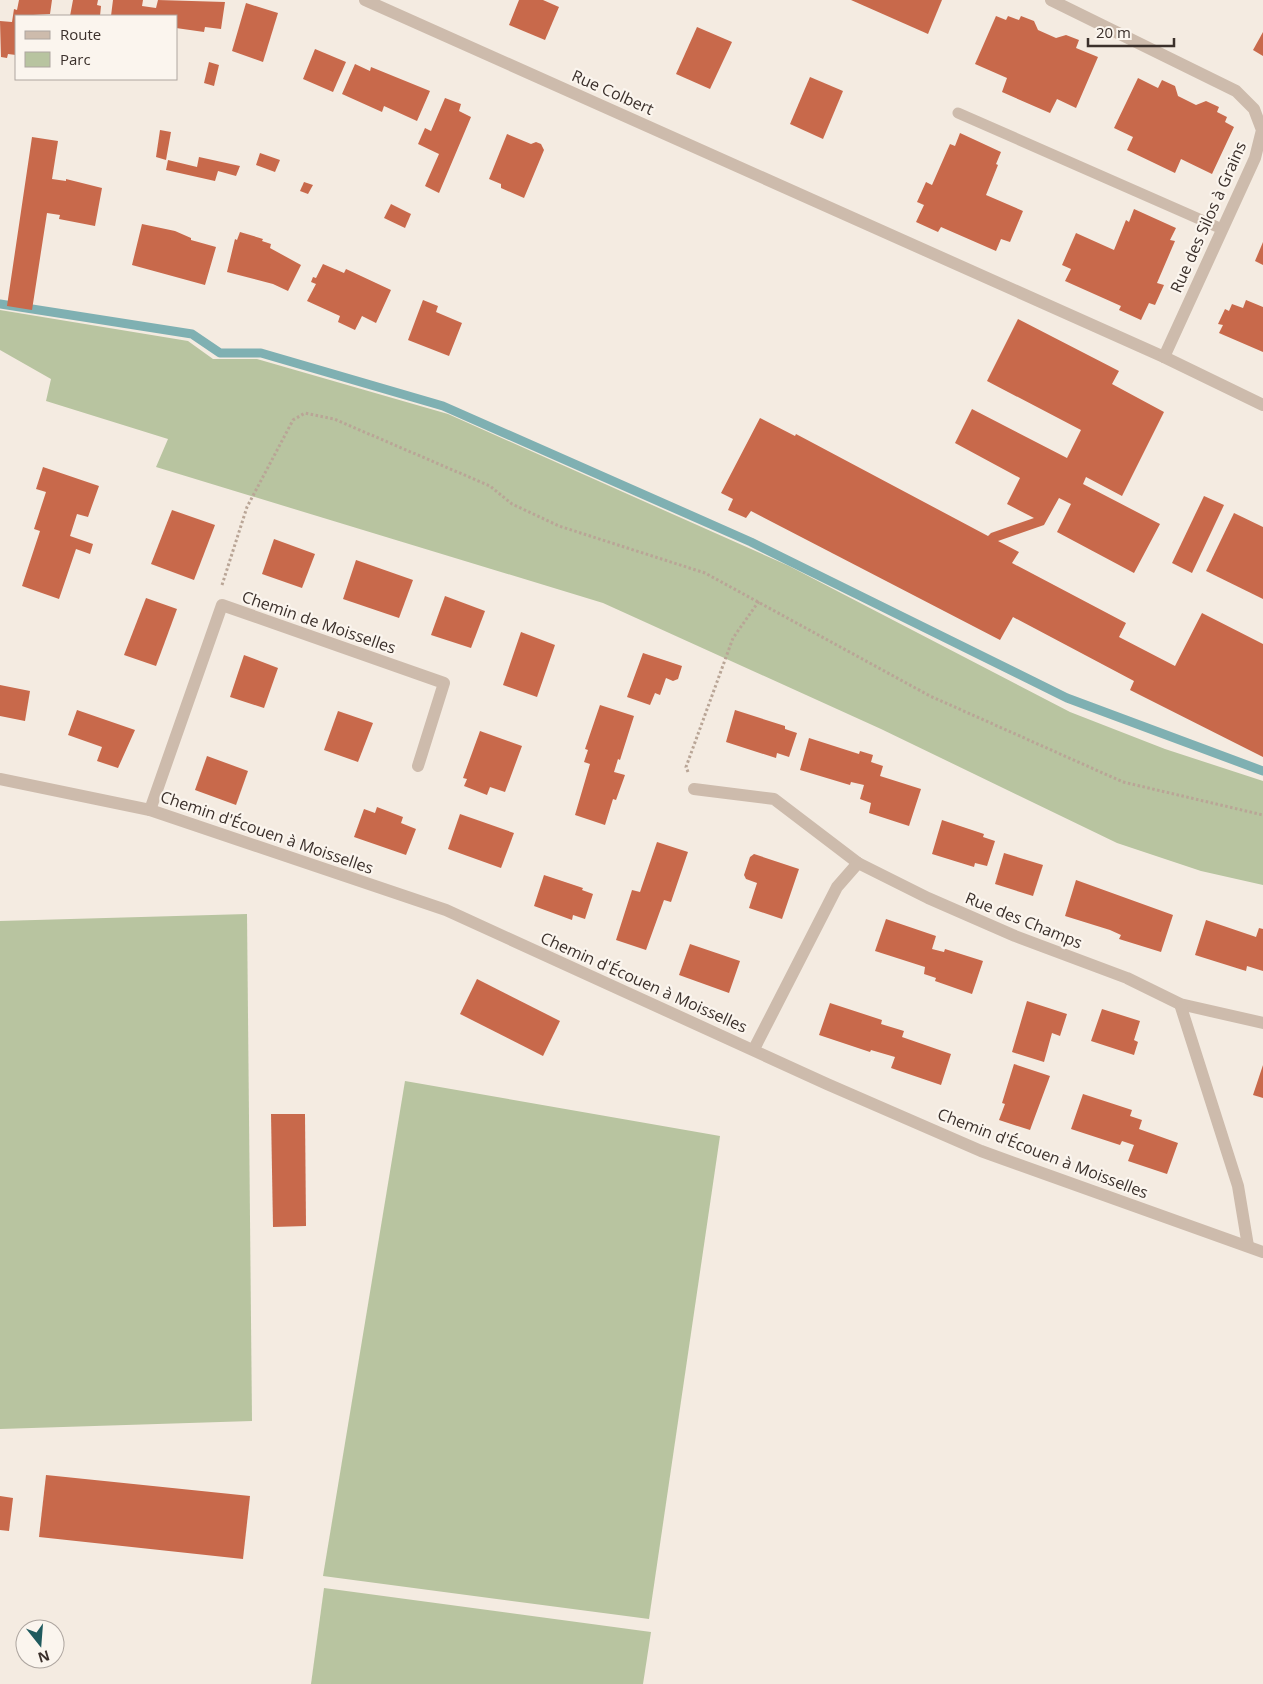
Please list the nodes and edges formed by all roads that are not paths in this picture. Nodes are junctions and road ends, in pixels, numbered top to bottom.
1 (365, 0) edge
2 (1051, 0) edge
3 (958, 113) dead end
4 (1222, 229) junction
5 (1164, 357) junction
6 (1263, 405) edge
7 (418, 766) dead end
8 (0, 779) edge
9 (694, 789) road end
10 (150, 810) junction
11 (858, 864) junction
12 (1180, 1004) junction
13 (1263, 1023) edge
14 (754, 1049) junction
15 (1248, 1246) junction
16 (1263, 1252) edge

1 - 5 street, Rue Colbert
2 - 4 street, Rue des Silos à Grains
3 - 4 lane
4 - 5 street, Rue des Silos à Grains
5 - 6 street
7 - 10 street, Chemin de Moisselles
8 - 10 street, Chemin d'Écouen à Moisselles
9 - 11 street, Rue des Champs
10 - 14 street, Chemin d'Écouen à Moisselles
11 - 12 street, Rue des Champs
11 - 14 street
12 - 13 street, Rue des Champs
12 - 15 street
14 - 15 street, Chemin d'Écouen à Moisselles
15 - 16 street, Chemin d'Écouen à Moisselles

